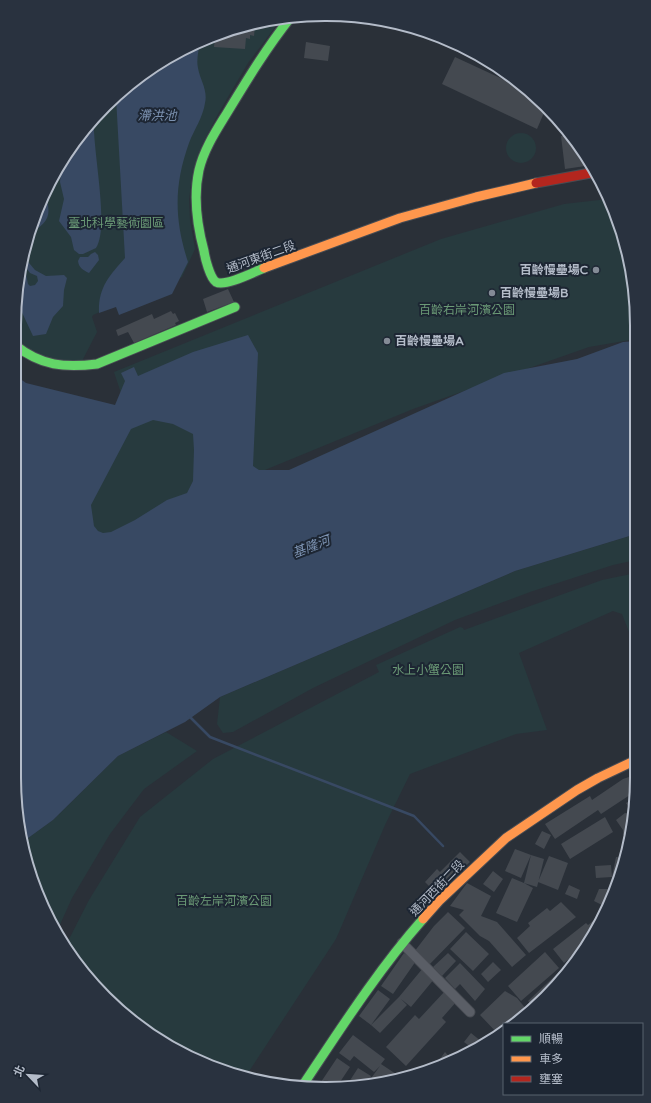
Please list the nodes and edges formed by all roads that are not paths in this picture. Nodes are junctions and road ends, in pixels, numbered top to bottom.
1 (286, 24) edge
2 (589, 173) edge
3 (235, 307) dead end
4 (21, 350) edge
5 (630, 763) edge
6 (402, 943) junction
7 (470, 1012) dead end
8 (306, 1081) edge

1 - 2 street, 通河東街二段
3 - 4 street
5 - 6 street, 通河西街二段
6 - 7 street
6 - 8 street, 通河西街二段

